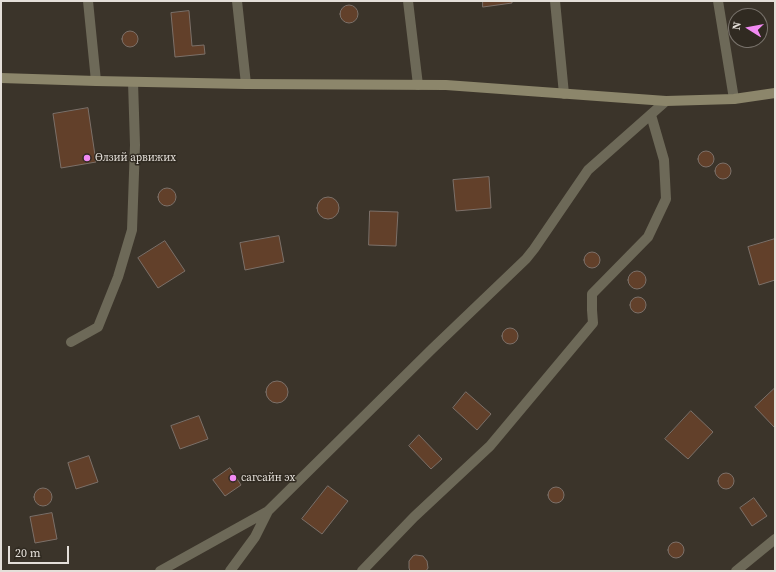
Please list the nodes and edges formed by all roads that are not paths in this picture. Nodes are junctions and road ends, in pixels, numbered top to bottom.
1 (88, 1) edge
2 (237, 1) edge
3 (408, 1) edge
4 (555, 1) edge
5 (718, 1) edge
6 (1, 78) edge
7 (96, 81) junction
8 (133, 82) junction
9 (246, 84) junction
10 (418, 84) junction
11 (775, 93) edge
12 (564, 94) junction
13 (734, 99) junction
14 (666, 101) junction
15 (651, 115) junction
16 (71, 342) dead end
17 (268, 511) junction
18 (775, 539) edge
19 (160, 571) edge
20 (230, 571) edge
21 (362, 571) edge
22 (736, 571) edge

1 - 7 street
2 - 9 street
3 - 10 street
4 - 12 street
5 - 13 street
6 - 7 main road
7 - 8 main road
8 - 9 main road
8 - 16 street
9 - 10 main road
10 - 12 main road
11 - 13 main road
12 - 14 main road
13 - 14 main road
14 - 15 street
15 - 17 street
15 - 21 street
17 - 19 street
17 - 20 street
18 - 22 street

